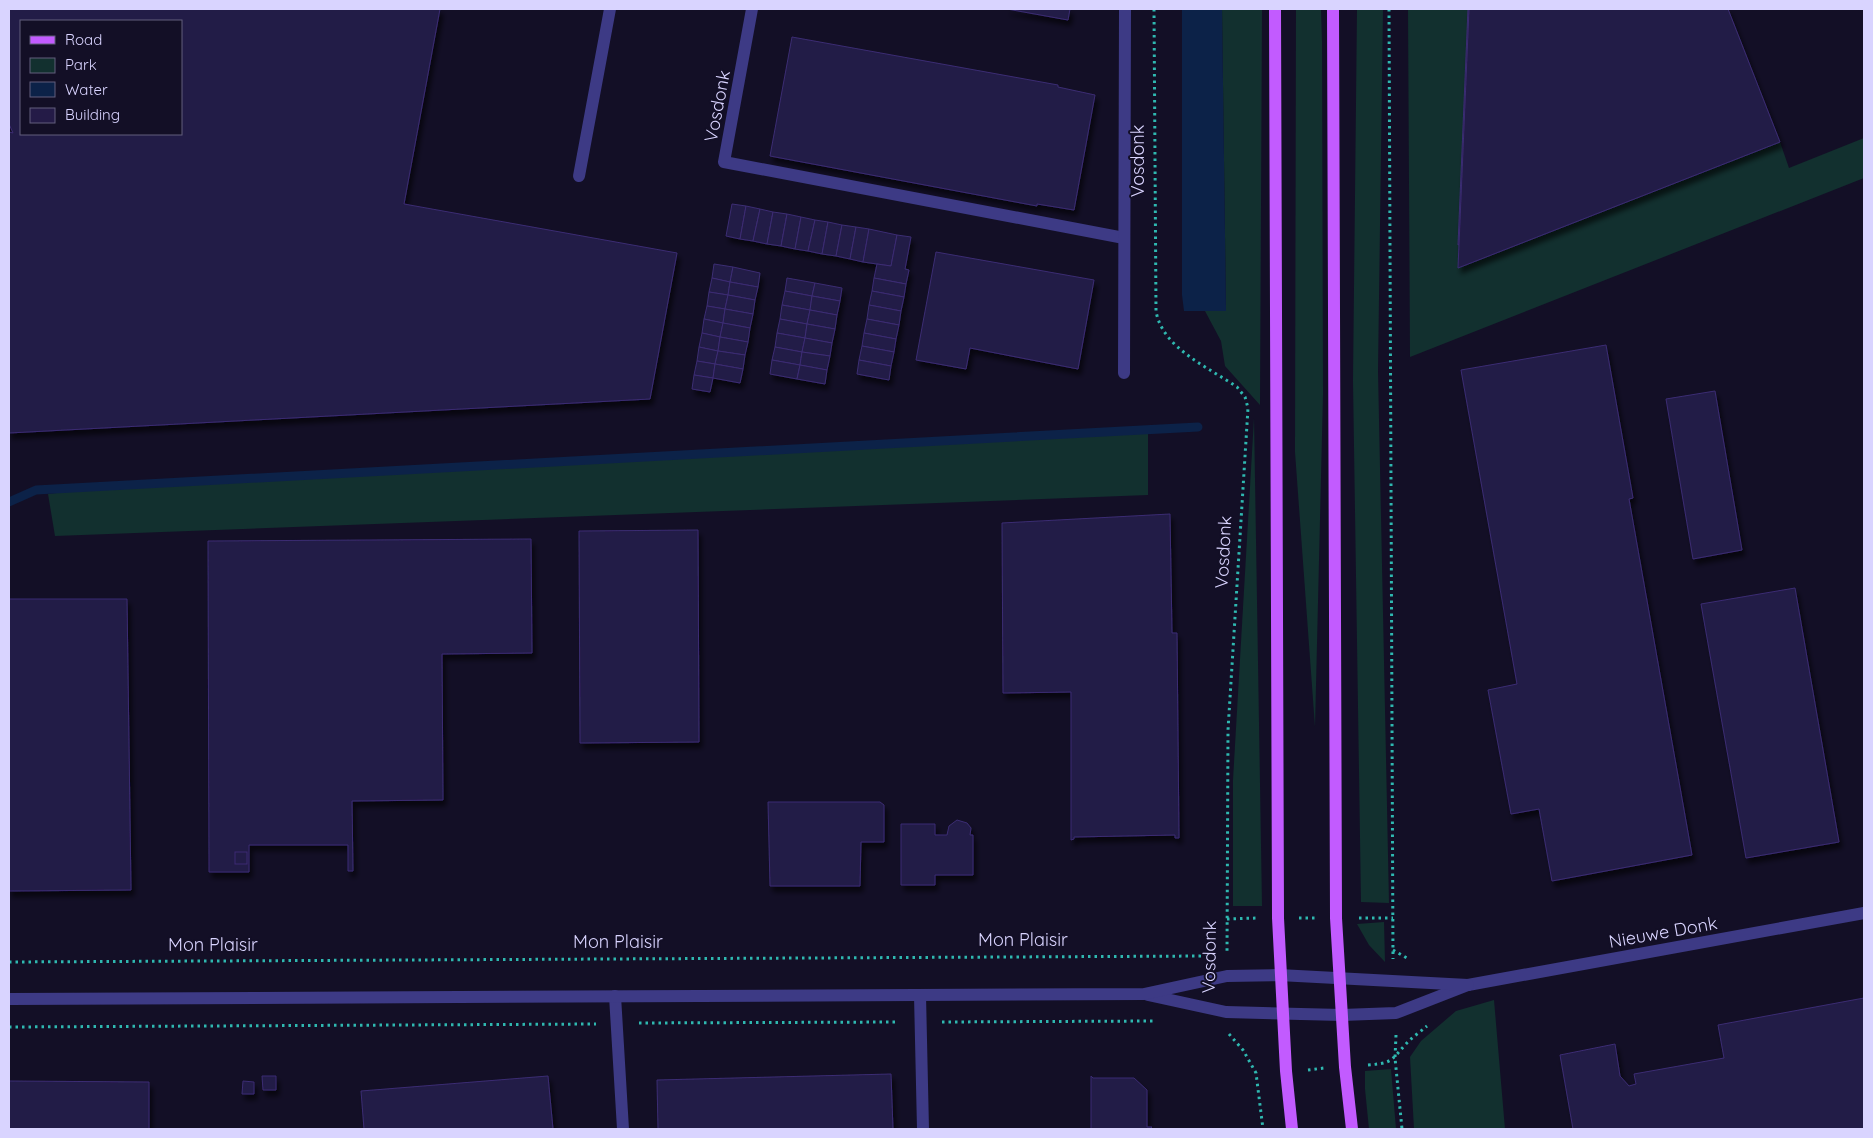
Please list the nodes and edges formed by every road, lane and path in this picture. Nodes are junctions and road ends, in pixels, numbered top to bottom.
1 (610, 9) edge
2 (752, 9) edge
3 (1125, 9) edge
4 (1154, 9) edge
5 (1275, 9) edge
6 (1334, 9) edge
7 (1389, 9) edge
8 (579, 176) dead end
9 (1124, 238) junction
10 (1124, 373) dead end
11 (1864, 913) edge
12 (1278, 918) junction
13 (1336, 918) junction
14 (1393, 918) junction
15 (1227, 919) junction
16 (1207, 956) dead end
17 (1217, 956) dead end
18 (1227, 956) junction
19 (9, 962) edge
20 (1279, 975) junction
21 (1227, 976) junction
22 (1340, 977) junction
23 (1394, 980) junction
24 (1468, 985) junction
25 (1144, 994) junction
26 (920, 995) junction
27 (615, 996) junction
28 (9, 999) edge
29 (1226, 1012) junction
30 (1396, 1013) junction
31 (1282, 1014) junction
32 (1342, 1015) junction
33 (623, 1129) edge
34 (923, 1129) edge
35 (1263, 1129) edge
36 (1292, 1129) edge
37 (1352, 1129) edge
38 (1402, 1129) edge

1 - 8 street
2 - 9 street, Vosdonk
3 - 9 street, Vosdonk
4 - 15 path, Vosdonk
5 - 12 main road
6 - 13 main road
7 - 14 path
9 - 10 street, Vosdonk
11 - 24 street, Nieuwe Donk
12 - 13 path
12 - 15 path
12 - 20 main road
13 - 14 path
13 - 22 main road
14 - 23 path
15 - 18 path, Vosdonk
16 - 19 path, Mon Plaisir
17 - 18 path
18 - 21 path, Vosdonk
20 - 21 street
20 - 22 street, Nieuwe Donk
20 - 31 main road
21 - 25 street
22 - 23 street, Nieuwe Donk
22 - 32 main road
23 - 24 street, Nieuwe Donk
24 - 30 street, Nieuwe Donk
25 - 26 street
25 - 29 street
26 - 27 street
26 - 34 street
27 - 28 street
27 - 33 street
29 - 31 street
29 - 35 path, Vosdonk
30 - 32 street, Nieuwe Donk
30 - 38 path
31 - 32 street, Nieuwe Donk
31 - 36 main road
32 - 37 main road

